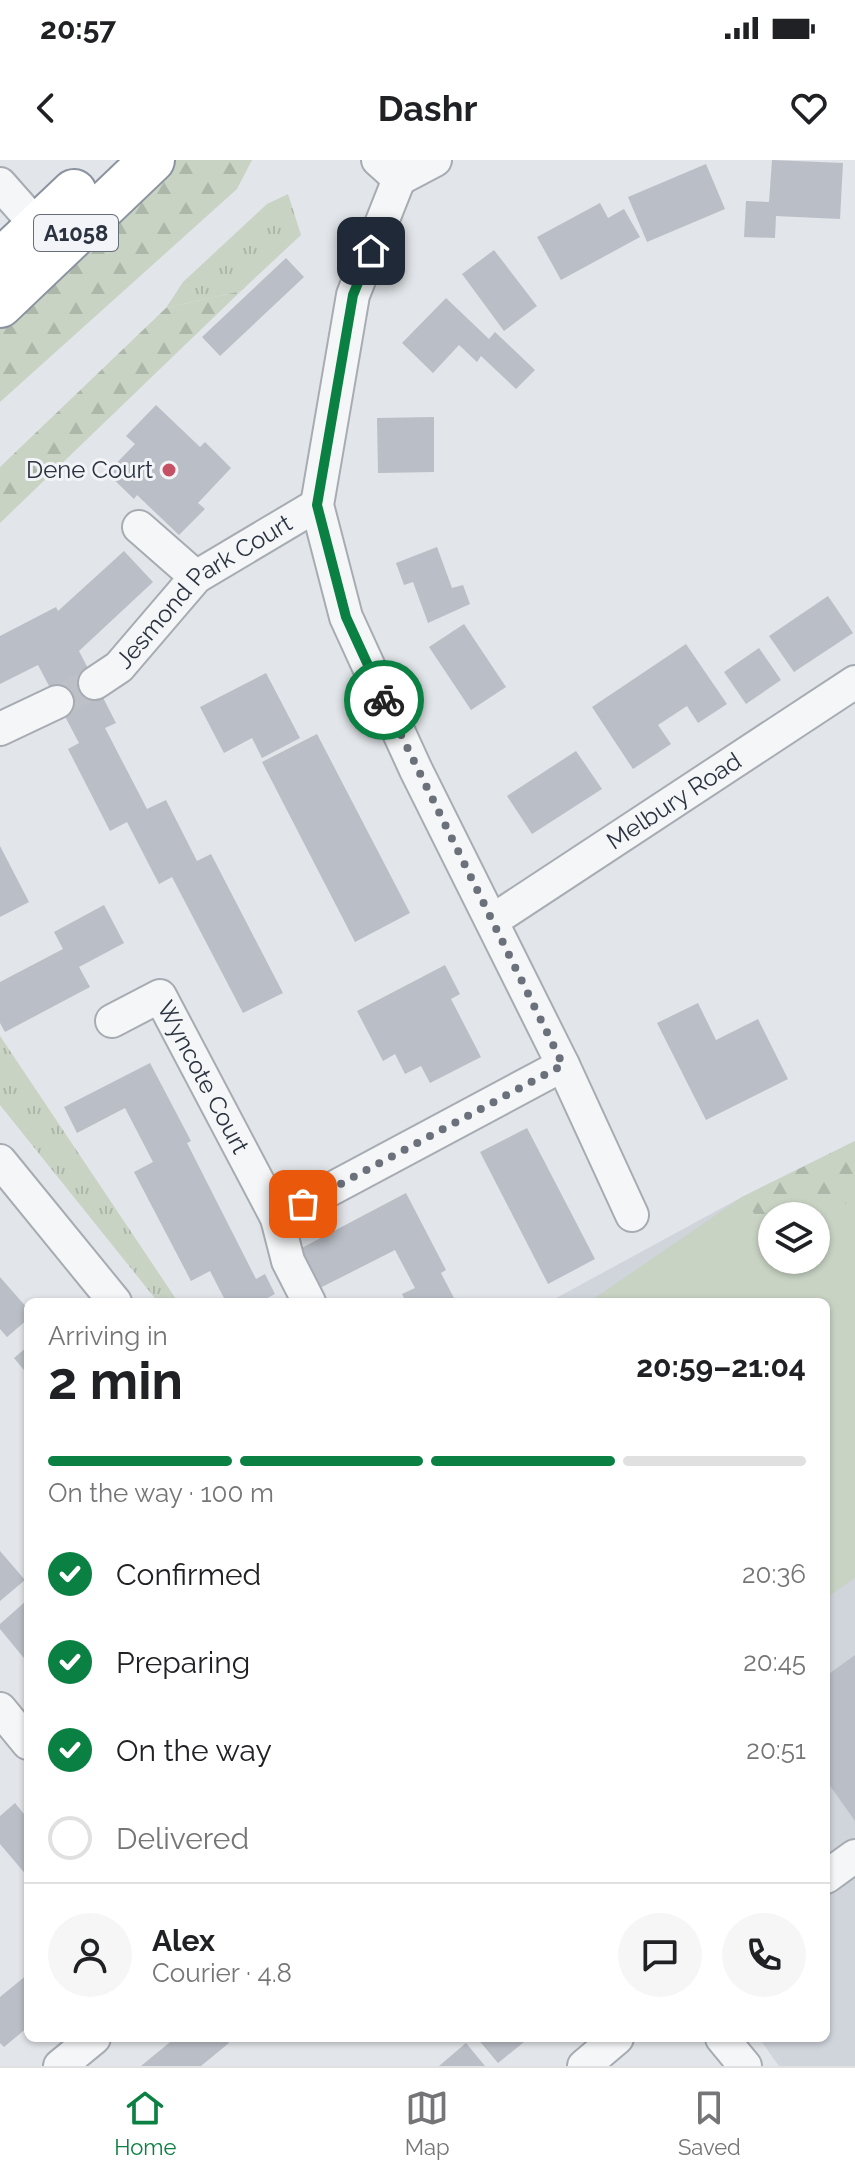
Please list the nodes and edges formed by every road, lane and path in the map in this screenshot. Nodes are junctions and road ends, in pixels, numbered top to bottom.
1 (107, 160) edge
2 (152, 160) edge
3 (435, 160) edge
4 (389, 169) edge
5 (0, 184) edge
6 (38, 227) junction
7 (0, 262) edge
8 (0, 305) edge
9 (317, 505) junction
10 (139, 527) dead end
11 (196, 577) junction
12 (855, 682) edge
13 (95, 683) tunnel mouth
14 (57, 702) tunnel mouth
15 (0, 729) edge
16 (492, 921) junction
17 (112, 1021) dead end
18 (563, 1065) junction
19 (0, 1161) edge
20 (632, 1215) dead end
21 (277, 1218) junction
22 (112, 1298) edge
23 (307, 1298) edge
24 (0, 1709) edge
25 (24, 1738) edge
26 (855, 1856) edge
27 (830, 1874) edge
28 (89, 2042) edge
29 (612, 2042) edge
30 (725, 2042) edge
31 (60, 2066) edge
32 (584, 2066) edge
33 (745, 2066) edge

1 - 6 highway, A1058
2 - 8 highway, A1058
3 - 4 street
4 - 9 street
5 - 6 street
6 - 7 highway, A1058
9 - 11 street, Jesmond Park Court
9 - 16 street
10 - 11 street
11 - 13 street, Jesmond Park Court
12 - 16 street, Melbury Road
14 - 15 street
16 - 18 street
17 - 21 street, Wyncote Court
18 - 20 street
18 - 21 street
19 - 22 street
21 - 23 street
24 - 25 street
26 - 27 street
28 - 31 street
29 - 32 street
30 - 33 street

